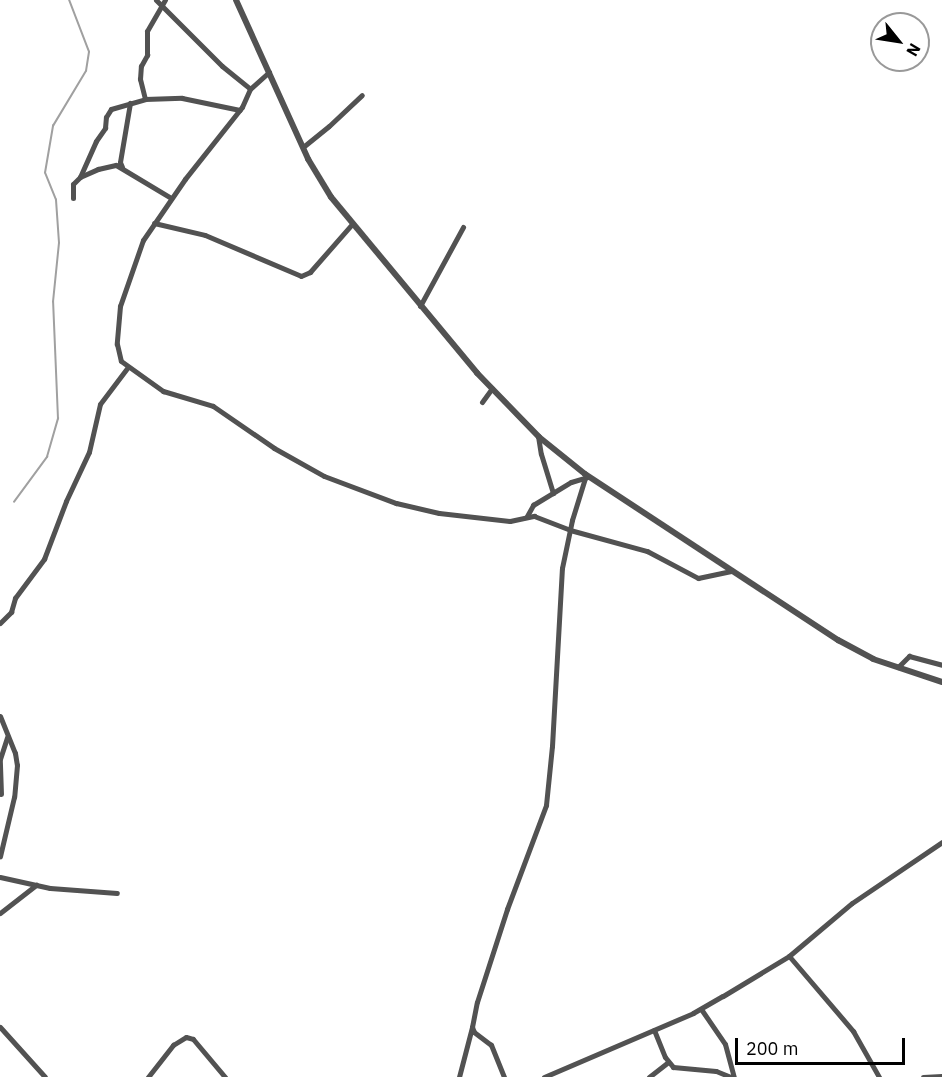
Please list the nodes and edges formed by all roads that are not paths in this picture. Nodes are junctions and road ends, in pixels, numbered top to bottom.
1 (156, 0) edge
2 (236, 0) edge
3 (163, 2) edge
4 (269, 72) junction
5 (250, 89) junction
6 (362, 95) dead end
7 (145, 99) junction
8 (130, 103) junction
9 (240, 110) junction
10 (303, 147) junction
11 (122, 166) junction
12 (80, 177) junction
13 (73, 198) dead end
14 (171, 198) junction
15 (154, 222) junction
16 (352, 224) junction
17 (463, 228) dead end
18 (420, 306) junction
19 (128, 367) junction
20 (492, 388) junction
21 (482, 402) dead end
22 (538, 436) junction
23 (586, 476) junction
24 (553, 493) junction
25 (527, 516) junction
26 (570, 530) junction
27 (732, 571) junction
28 (0, 623) edge
29 (942, 665) edge
30 (898, 667) junction
31 (942, 682) edge
32 (0, 716) edge
33 (7, 737) junction
34 (1, 794) edge
35 (942, 842) edge
36 (0, 856) edge
37 (0, 877) edge
38 (36, 885) junction
39 (117, 893) dead end
40 (0, 913) edge
41 (789, 956) junction
42 (701, 1009) junction
43 (0, 1027) edge
44 (471, 1027) junction
45 (654, 1030) junction
46 (668, 1062) junction
47 (942, 1076) edge
48 (45, 1077) edge
49 (148, 1077) edge
50 (225, 1077) edge
51 (459, 1077) edge
52 (504, 1077) edge
53 (544, 1077) edge
54 (649, 1077) edge
55 (733, 1077) edge
56 (879, 1077) edge
57 (923, 1077) edge

1 - 3 street
2 - 4 street
3 - 5 street
3 - 7 street
4 - 5 street
4 - 10 street
5 - 9 street
6 - 10 street
7 - 8 street
7 - 9 street
8 - 11 street
8 - 12 street
9 - 14 street
10 - 16 street
11 - 12 street
11 - 14 street
12 - 13 street
14 - 15 street
15 - 16 street
15 - 19 street
16 - 18 street
17 - 18 street
18 - 20 street
19 - 25 street
19 - 28 street
20 - 21 street
20 - 22 street
22 - 23 street
22 - 24 street
23 - 24 street
23 - 26 street
23 - 27 street
24 - 25 street
25 - 26 street
26 - 27 street
26 - 44 street
27 - 30 street
29 - 30 street
30 - 31 street
32 - 33 street
33 - 34 street
33 - 36 street
35 - 41 street
37 - 38 street
38 - 39 street
38 - 40 street
41 - 42 street
41 - 56 street
42 - 45 street
42 - 55 street
43 - 48 street
44 - 51 street
44 - 52 street
45 - 46 street
45 - 53 street
46 - 54 street
46 - 55 street
47 - 57 street
49 - 50 street

